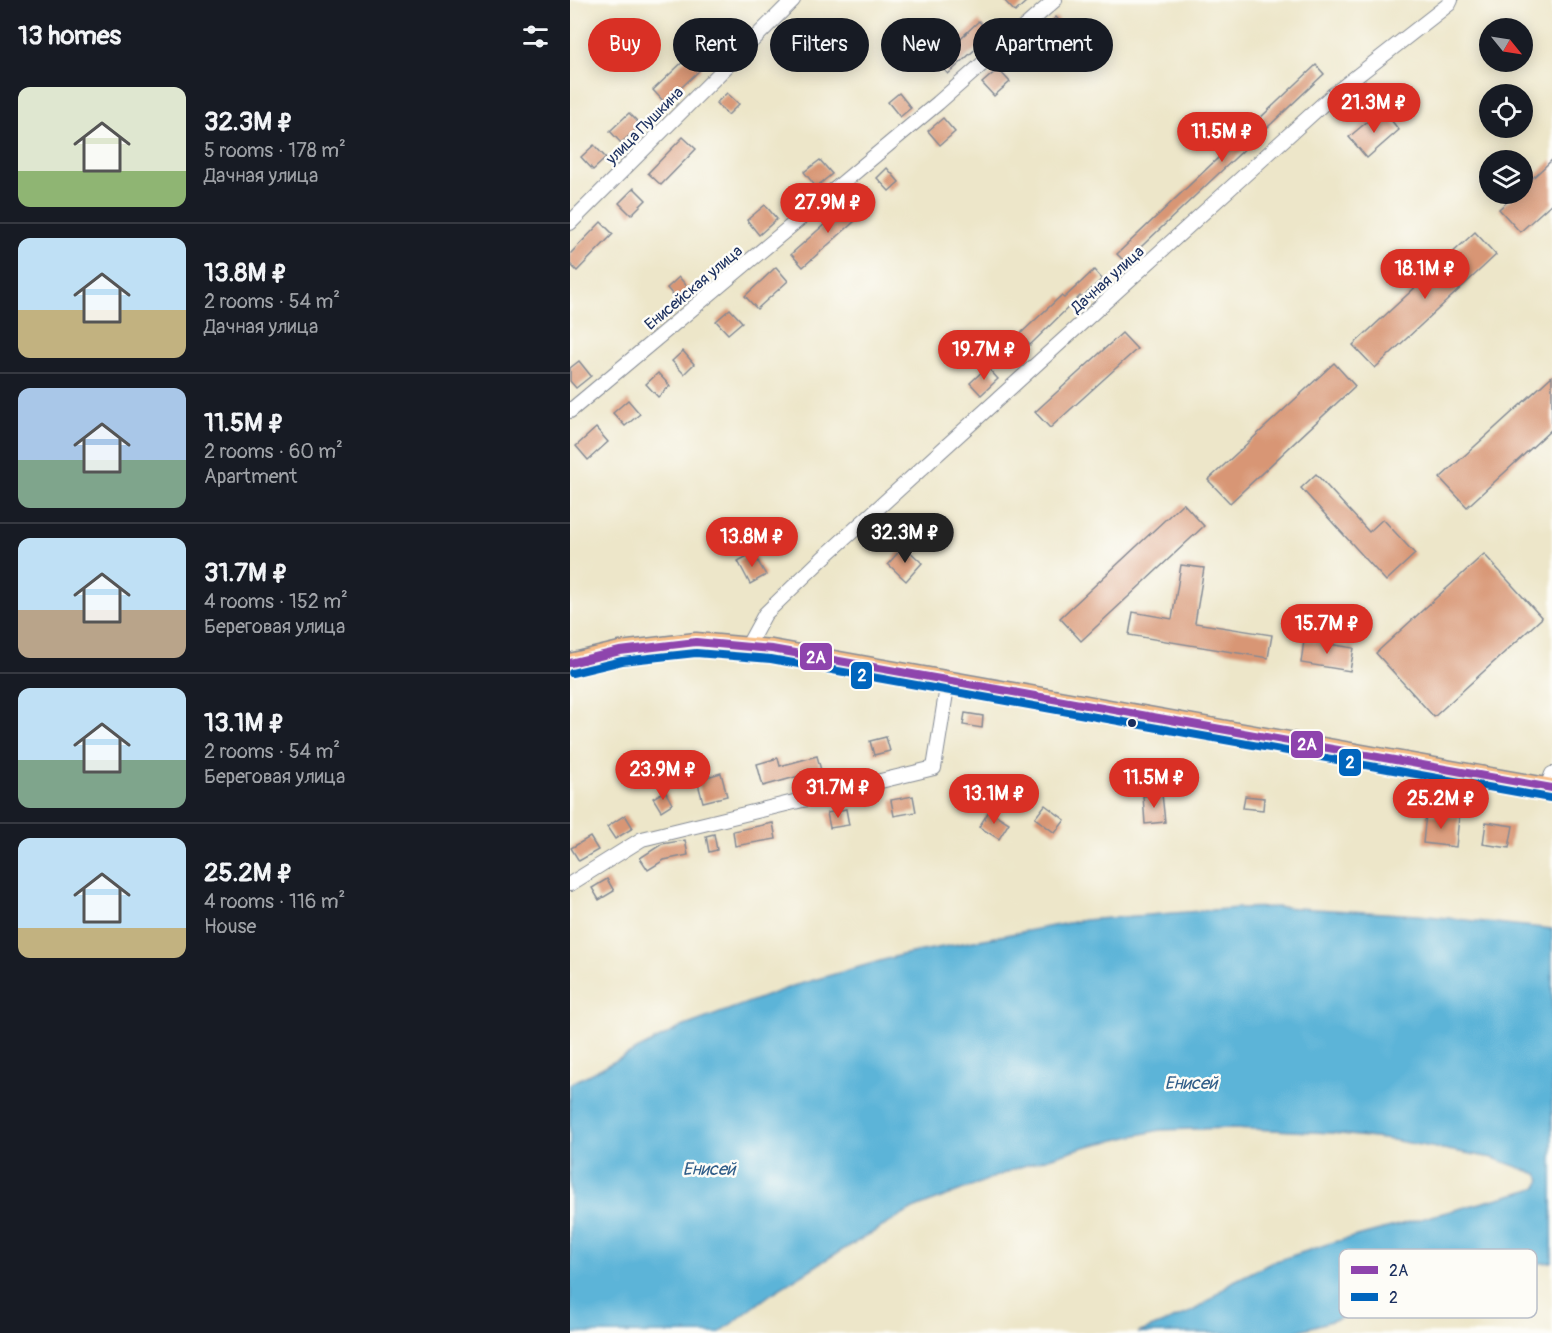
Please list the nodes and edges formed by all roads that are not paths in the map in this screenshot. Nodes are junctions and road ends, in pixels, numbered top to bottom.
1 (793, 0) edge
2 (1054, 0) edge
3 (1451, 0) edge
4 (570, 223) edge
5 (570, 411) edge
6 (747, 647) junction
7 (570, 663) edge
8 (948, 681) junction
9 (1550, 783) edge
10 (570, 884) edge

1 - 4 street, улица Пушкина
2 - 5 street, Енисейская улица
3 - 6 street, Дачная улица
6 - 7 main road
6 - 8 main road
8 - 9 main road
8 - 10 street

